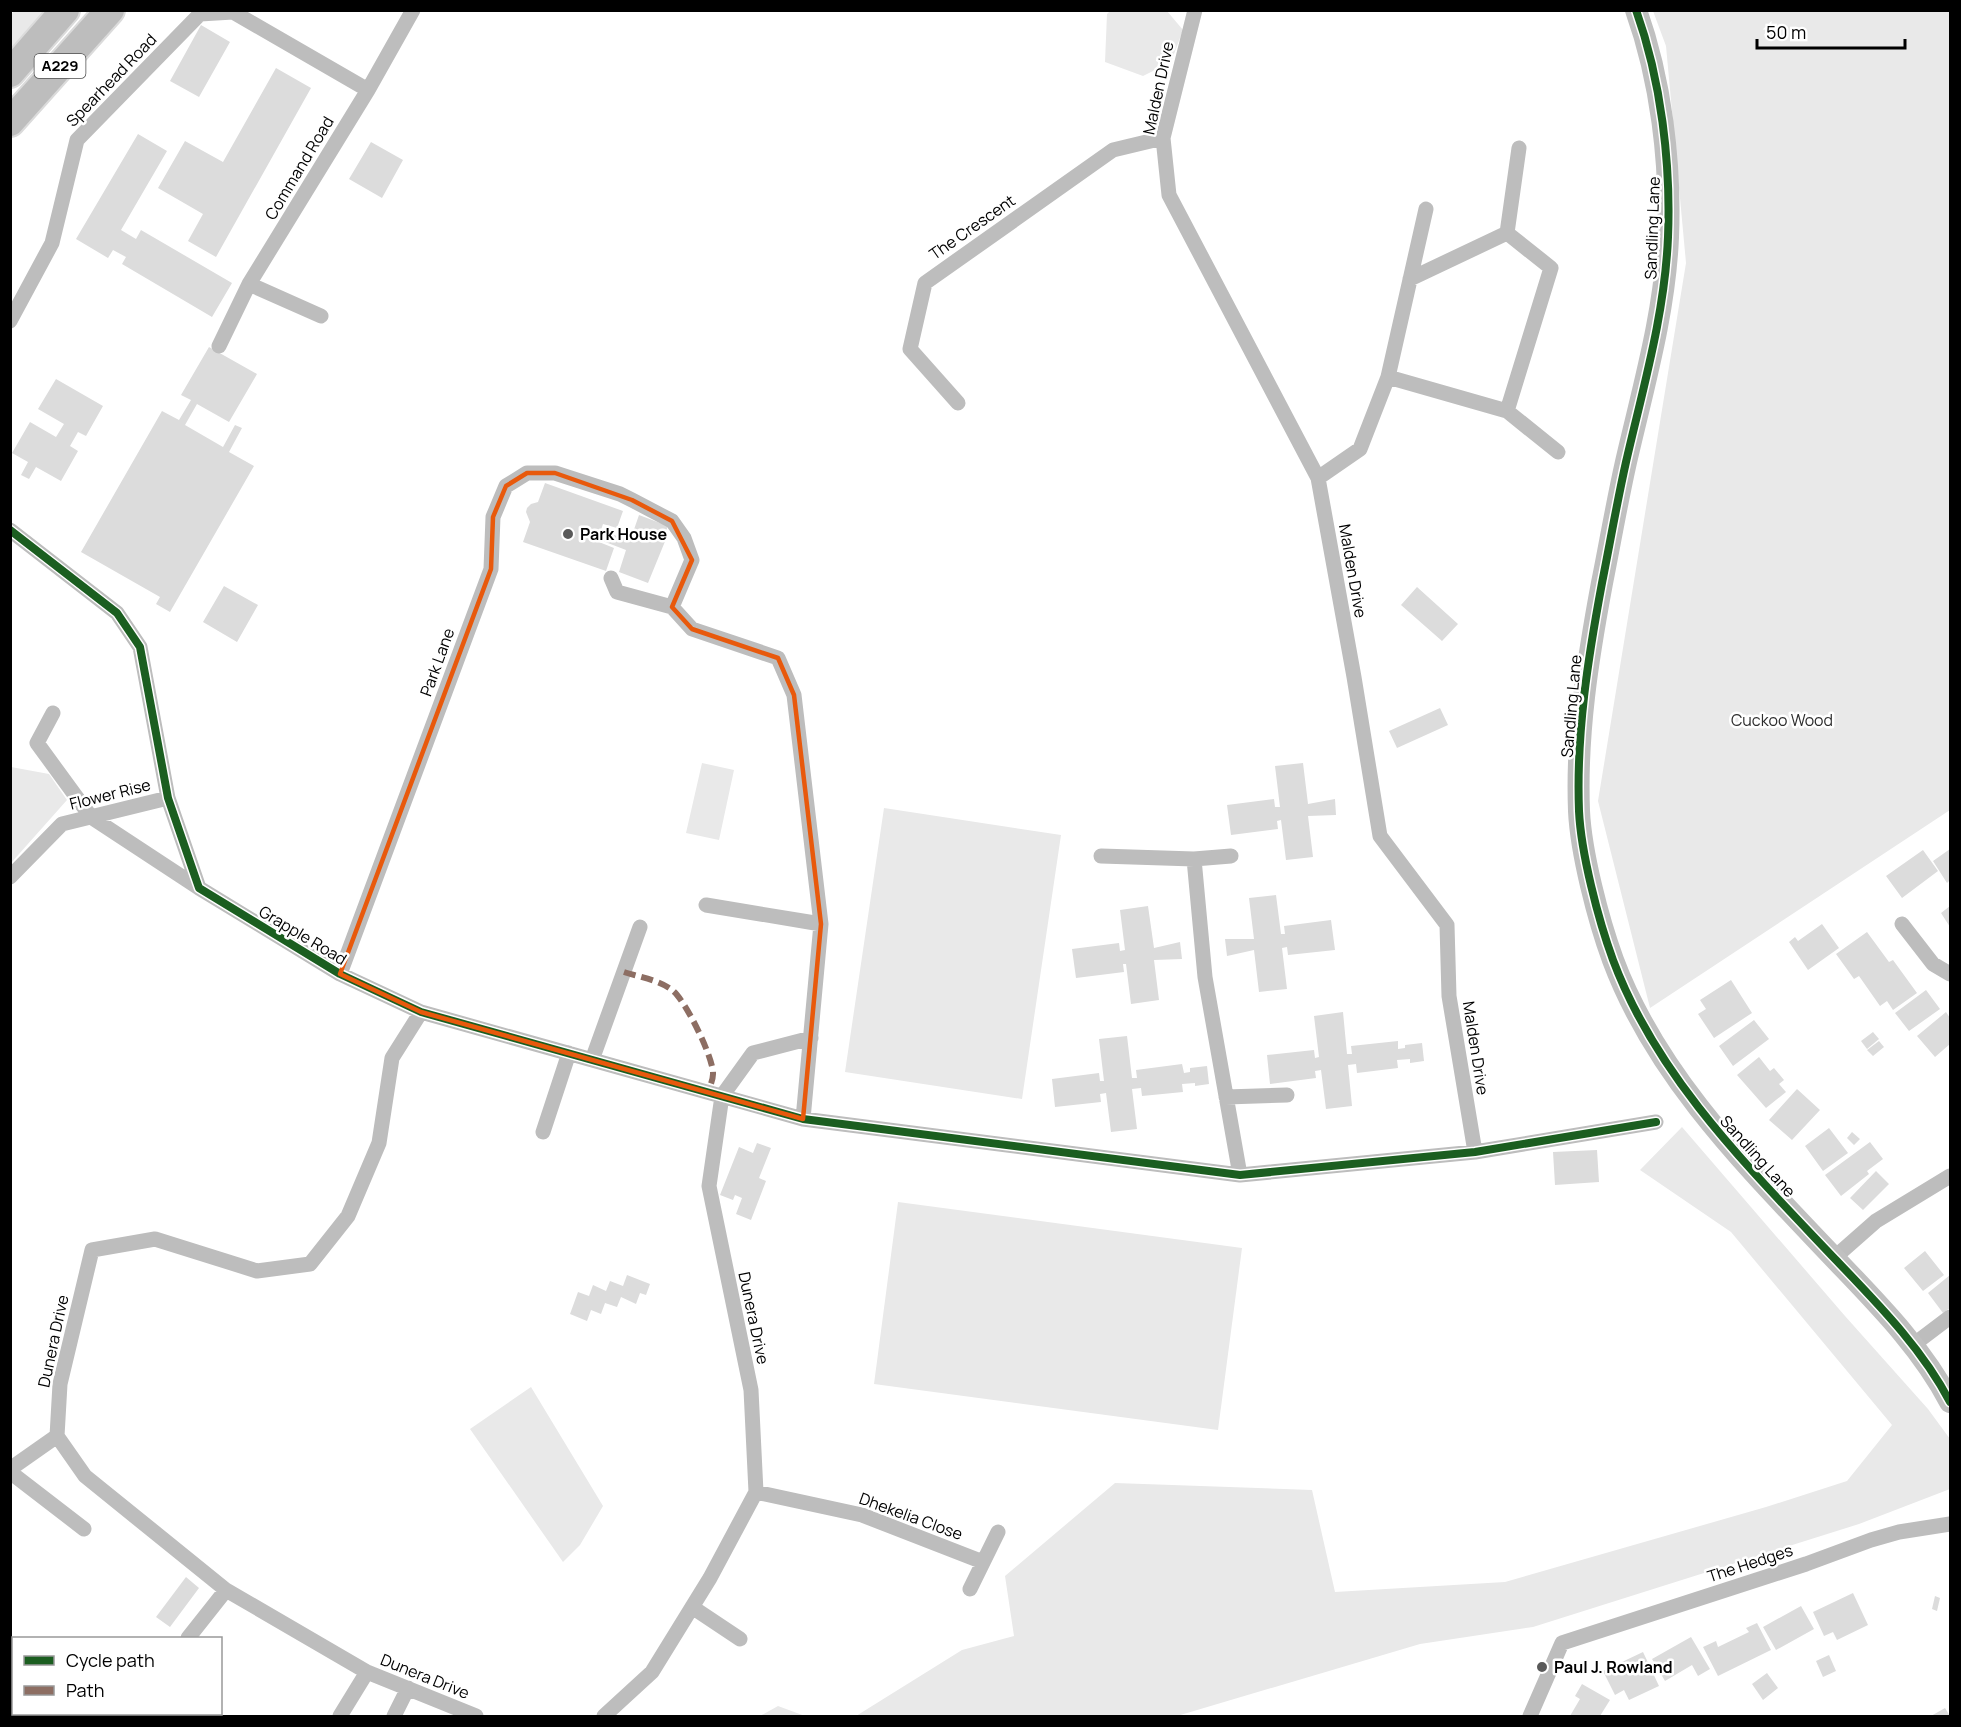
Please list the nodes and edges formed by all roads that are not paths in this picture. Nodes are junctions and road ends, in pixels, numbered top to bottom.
1 (65, 10) edge
2 (110, 10) edge
3 (413, 10) edge
4 (1195, 10) edge
5 (1636, 10) edge
6 (10, 73) edge
7 (368, 90) junction
8 (10, 122) edge
9 (1163, 138) junction
10 (1520, 148) dead end
11 (1426, 209) dead end
12 (1507, 233) junction
13 (1410, 279) junction
14 (249, 284) junction
15 (321, 316) dead end
16 (10, 321) edge
17 (219, 346) dead end
18 (1388, 378) junction
19 (958, 403) dead end
20 (1507, 411) junction
21 (1558, 452) dead end
22 (1318, 478) junction
23 (10, 530) edge
24 (611, 578) dead end
25 (672, 607) junction
26 (53, 713) dead end
27 (168, 798) junction
28 (91, 817) junction
29 (1101, 856) dead end
30 (1231, 856) dead end
31 (1194, 859) junction
32 (10, 877) edge
33 (199, 888) junction
34 (706, 905) dead end
35 (821, 924) junction
36 (1902, 924) dead end
37 (640, 927) dead end
38 (340, 974) junction
39 (1950, 974) edge
40 (421, 1012) junction
41 (811, 1038) junction
42 (569, 1053) junction
43 (592, 1060) junction
44 (1287, 1095) dead end
45 (722, 1096) junction
46 (1226, 1097) junction
47 (803, 1119) junction
48 (1656, 1122) dead end
49 (543, 1132) dead end
50 (1475, 1152) junction
51 (1240, 1175) junction
52 (1950, 1176) edge
53 (1834, 1258) junction
54 (1950, 1317) edge
55 (1913, 1345) junction
56 (1950, 1402) edge
57 (57, 1436) junction
58 (10, 1471) edge
59 (756, 1492) junction
60 (1950, 1524) edge
61 (84, 1529) dead end
62 (998, 1532) dead end
63 (983, 1562) junction
64 (970, 1589) dead end
65 (226, 1590) junction
66 (693, 1607) junction
67 (189, 1637) edge
68 (740, 1639) dead end
69 (367, 1672) junction
70 (408, 1689) junction
71 (340, 1716) edge
72 (394, 1716) edge
73 (476, 1716) edge
74 (604, 1716) edge
75 (1530, 1716) edge

1 - 6 highway, A229
2 - 8 highway, A229
3 - 7 street, Command Road
4 - 9 street, Malden Drive
5 - 53 street, Sandling Lane
7 - 14 street, Command Road
7 - 16 street, Spearhead Road
9 - 19 street, The Crescent
9 - 22 street, Malden Drive
10 - 12 street
11 - 13 street
12 - 13 street
12 - 20 street
13 - 18 street
14 - 15 street
14 - 17 street, Command Road
18 - 20 street
18 - 22 street
20 - 21 street
22 - 50 street, Malden Drive
23 - 27 street
24 - 25 street
25 - 35 street
25 - 38 street, Park Lane
26 - 28 street
27 - 28 street, Flower Rise
27 - 33 street
28 - 32 street, Flower Rise
28 - 33 street, Grapple Road
29 - 31 street
30 - 31 street
31 - 46 street
33 - 38 street, Grapple Road
34 - 35 street
35 - 41 street
36 - 39 street
37 - 43 street
38 - 40 street, Grapple Road
40 - 42 street, Grapple Road
40 - 57 street, Dunera Drive
41 - 45 street
41 - 47 street
42 - 43 street, Grapple Road
42 - 49 street
43 - 45 street, Grapple Road
44 - 46 street
45 - 47 street, Grapple Road
45 - 59 street, Dunera Drive
46 - 51 street
47 - 51 street, Grapple Road
48 - 50 street, Grapple Road
50 - 51 street, Grapple Road
52 - 53 street
53 - 55 street, Sandling Lane
54 - 55 street
55 - 56 street, Sandling Lane
57 - 58 street
57 - 65 street, Dunera Drive
58 - 61 street
59 - 63 street, Dhekelia Close
59 - 66 street
60 - 75 street, The Hedges
62 - 63 street
63 - 64 street
65 - 67 street
65 - 69 street, Dunera Drive
66 - 68 street
66 - 74 street
69 - 70 street, Dunera Drive
69 - 71 street
70 - 72 street
70 - 73 street, Dunera Drive

